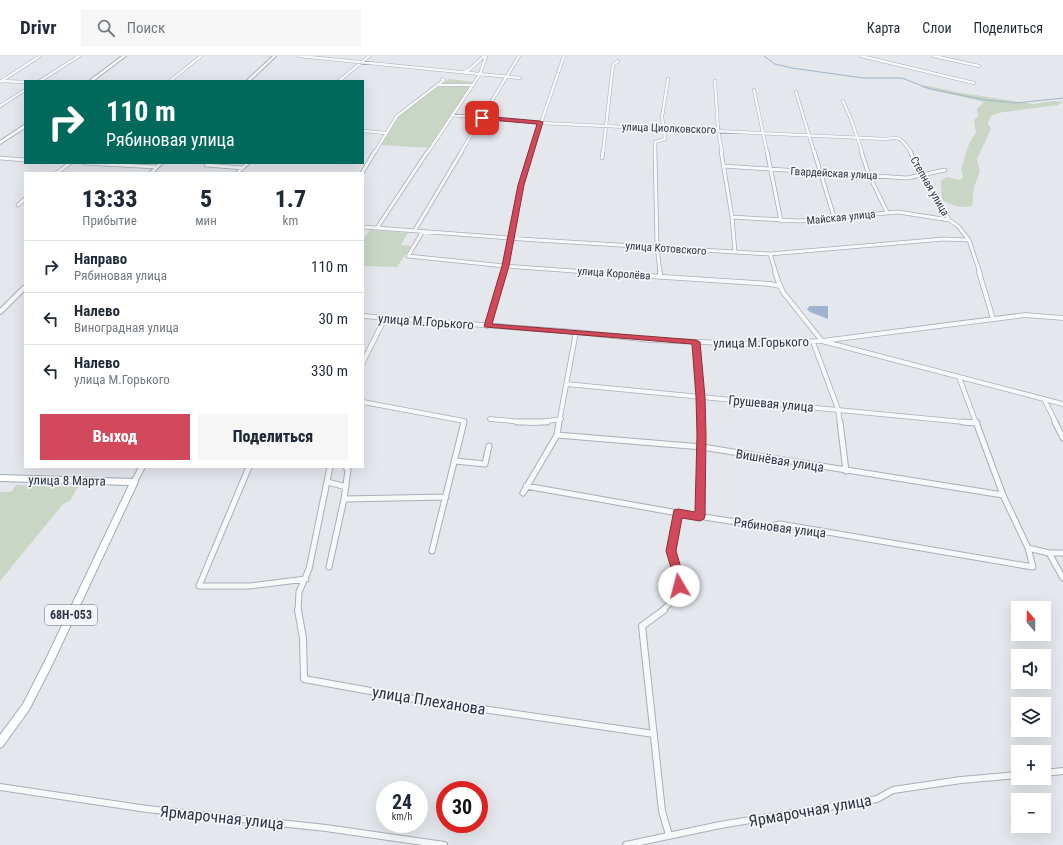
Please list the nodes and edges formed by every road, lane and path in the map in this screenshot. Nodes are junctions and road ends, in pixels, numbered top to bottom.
1 (40, 56) edge
2 (79, 56) edge
3 (124, 56) edge
4 (201, 56) edge
5 (275, 56) edge
6 (299, 56) edge
7 (369, 56) edge
8 (485, 56) edge
9 (519, 56) edge
10 (564, 56) edge
11 (861, 56) edge
12 (934, 56) edge
13 (618, 61) dead end
14 (361, 62) junction
15 (978, 66) dead end
16 (464, 72) junction
17 (480, 74) junction
18 (506, 76) junction
19 (520, 78) dead end
20 (442, 79) dead end
21 (668, 79) dead end
22 (42, 80) edge
23 (91, 80) edge
24 (171, 80) edge
25 (249, 80) edge
26 (339, 80) edge
27 (0, 81) edge
28 (715, 81) dead end
29 (24, 82) edge
30 (974, 83) dead end
31 (438, 85) junction
32 (473, 85) junction
33 (754, 90) dead end
34 (24, 91) edge
35 (796, 92) dead end
36 (843, 101) dead end
37 (0, 106) edge
38 (452, 115) junction
39 (482, 118) junction
40 (540, 122) junction
41 (605, 126) junction
42 (24, 127) edge
43 (661, 128) junction
44 (718, 130) junction
45 (364, 131) edge
46 (386, 133) junction
47 (763, 133) junction
48 (809, 135) junction
49 (856, 138) junction
50 (902, 139) joint
51 (0, 143) edge
52 (0, 158) edge
53 (602, 158) dead end
54 (24, 160) edge
55 (69, 164) edge
56 (102, 164) edge
57 (160, 164) edge
58 (206, 164) dead end
59 (247, 164) edge
60 (723, 166) junction
61 (156, 167) junction
62 (243, 168) junction
63 (772, 170) junction
64 (945, 170) dead end
65 (58, 172) edge
66 (152, 172) edge
67 (238, 172) edge
68 (363, 172) edge
69 (819, 172) junction
70 (870, 175) junction
71 (921, 175) junction
72 (907, 178) junction
73 (926, 182) junction
74 (24, 200) edge
75 (18, 205) dead end
76 (887, 212) junction
77 (732, 217) junction
78 (834, 217) junction
79 (781, 220) junction
80 (949, 220) junction
81 (364, 227) edge
82 (377, 228) junction
83 (415, 230) junction
84 (422, 231) junction
85 (511, 237) junction
86 (968, 240) junction
87 (658, 248) junction
88 (735, 252) junction
89 (770, 254) junction
90 (505, 266) junction
91 (660, 276) junction
92 (780, 286) junction
93 (24, 288) edge
94 (0, 312) edge
95 (364, 316) edge
96 (385, 318) junction
97 (1063, 318) edge
98 (993, 319) junction
99 (487, 326) junction
100 (576, 332) junction
101 (822, 341) junction
102 (696, 342) junction
103 (813, 342) junction
104 (364, 360) edge
105 (959, 377) junction
106 (566, 384) junction
107 (701, 397) junction
108 (1044, 399) junction
109 (364, 402) edge
110 (1063, 404) edge
111 (838, 409) junction
112 (490, 419) dead end
113 (561, 419) junction
114 (977, 423) junction
115 (557, 435) junction
116 (1063, 438) edge
117 (489, 446) dead end
118 (702, 447) junction
119 (454, 461) junction
120 (141, 468) edge
121 (249, 468) edge
122 (330, 468) edge
123 (347, 468) edge
124 (846, 471) junction
125 (0, 478) edge
126 (134, 482) junction
127 (328, 482) junction
128 (346, 486) junction
129 (526, 486) junction
130 (523, 493) dead end
131 (1003, 495) junction
132 (446, 498) junction
133 (344, 499) junction
134 (678, 513) junction
135 (700, 516) junction
136 (1028, 548) junction
137 (432, 551) dead end
138 (1049, 553) junction
139 (1063, 553) edge
140 (329, 567) dead end
141 (1063, 578) edge
142 (306, 579) junction
143 (654, 734) junction
144 (0, 743) edge
145 (1063, 771) edge
146 (1051, 772) edge
147 (1011, 776) edge
148 (0, 787) edge
149 (669, 835) junction
150 (444, 845) edge
151 (626, 845) edge

1 - 27 street
2 - 22 street
3 - 23 main road
4 - 24 street
5 - 25 street
6 - 14 street
7 - 14 street
8 - 16 street
8 - 17 street
9 - 18 street
10 - 40 street
11 - 30 street
12 - 15 street
13 - 41 street
14 - 16 street
14 - 26 street
16 - 17 street
17 - 18 street
17 - 32 street
18 - 19 street
18 - 39 street
20 - 31 street
21 - 43 street
27 - 29 street
28 - 44 street
31 - 32 street
31 - 46 street
32 - 38 street
33 - 47 street
34 - 37 street
35 - 48 street
36 - 49 street
38 - 39 street, улица Циолковского
38 - 82 street
39 - 40 street, улица Циолковского
39 - 83 street
40 - 41 street, улица Циолковского
40 - 85 street
41 - 43 street, улица Циолковского
41 - 53 street
42 - 51 main road
43 - 44 street, улица Циолковского
43 - 87 street
44 - 47 street, улица Циолковского
44 - 60 street
45 - 46 street
46 - 68 street
47 - 48 street, улица Циолковского
47 - 63 street
48 - 49 street, улица Циолковского
48 - 69 street
49 - 50 street, улица Циолковского
49 - 70 street
50 - 71 street, Степная улица
52 - 54 street
55 - 65 street
56 - 61 street
57 - 61 street
58 - 62 street
59 - 62 street
60 - 63 street, Гвардейская улица
60 - 77 street
61 - 66 street
62 - 67 street
63 - 69 street, Гвардейская улица
63 - 79 street
64 - 71 street, Гвардейская улица
69 - 70 street, Гвардейская улица
69 - 78 street
70 - 72 street, Гвардейская улица
70 - 76 street
71 - 72 street, Гвардейская улица
71 - 73 street, Степная улица
72 - 73 street
73 - 80 street, Степная улица
74 - 75 street
76 - 78 street, Майская улица
76 - 80 street, Майская улица
77 - 79 street, Майская улица
77 - 88 street
78 - 79 street, Майская улица
80 - 86 street, Степная улица
81 - 82 street, улица Котовского
82 - 83 street, улица Котовского
83 - 84 street, улица Котовского
84 - 85 street, улица Котовского
84 - 90 street, улица Королёва
85 - 87 street, улица Котовского
85 - 90 street
86 - 89 street, улица Котовского
86 - 98 street, Степная улица
87 - 88 street, улица Котовского
87 - 91 street
88 - 89 street, улица Котовского
89 - 92 street
90 - 91 street, улица Королёва
90 - 99 street
91 - 92 street, улица Королёва
92 - 101 street
93 - 94 street
95 - 96 street, улица М.Горького
96 - 99 street, улица М.Горького
96 - 104 street
97 - 98 street, улица М.Горького
98 - 101 street, улица М.Горького
99 - 100 street, улица М.Горького
100 - 102 street, улица М.Горького
100 - 106 street
101 - 103 street, улица М.Горького
101 - 105 street
102 - 103 street, улица М.Горького
102 - 107 street
103 - 111 street
105 - 108 street
105 - 114 street
106 - 107 street, Грушевая улица
106 - 113 street
107 - 111 street, Грушевая улица
107 - 118 street
108 - 110 street
108 - 116 street
109 - 119 street
111 - 114 street, Грушевая улица
111 - 124 street
112 - 113 street
113 - 115 street
114 - 131 street
115 - 118 street, Вишнёвая улица
115 - 129 street
117 - 119 street
118 - 124 street, Вишнёвая улица
118 - 135 street
119 - 132 street
120 - 126 street
121 - 142 street
122 - 127 street
123 - 128 street
124 - 131 street, Вишнёвая улица
125 - 126 main road, улица 8 Марта
126 - 144 main road, 68Н-053
127 - 128 street
127 - 142 street
128 - 133 street
129 - 130 street
129 - 134 street, Рябиновая улица
131 - 136 street
132 - 133 street
132 - 137 street
133 - 140 street
134 - 135 street, Рябиновая улица
134 - 143 street
135 - 136 street, Рябиновая улица
136 - 138 street
138 - 139 street
138 - 141 street
142 - 143 street, улица Плеханова
143 - 149 street
145 - 146 street
147 - 149 street, Ярмарочная улица
148 - 150 street, Ярмарочная улица
149 - 151 street, Ярмарочная улица

